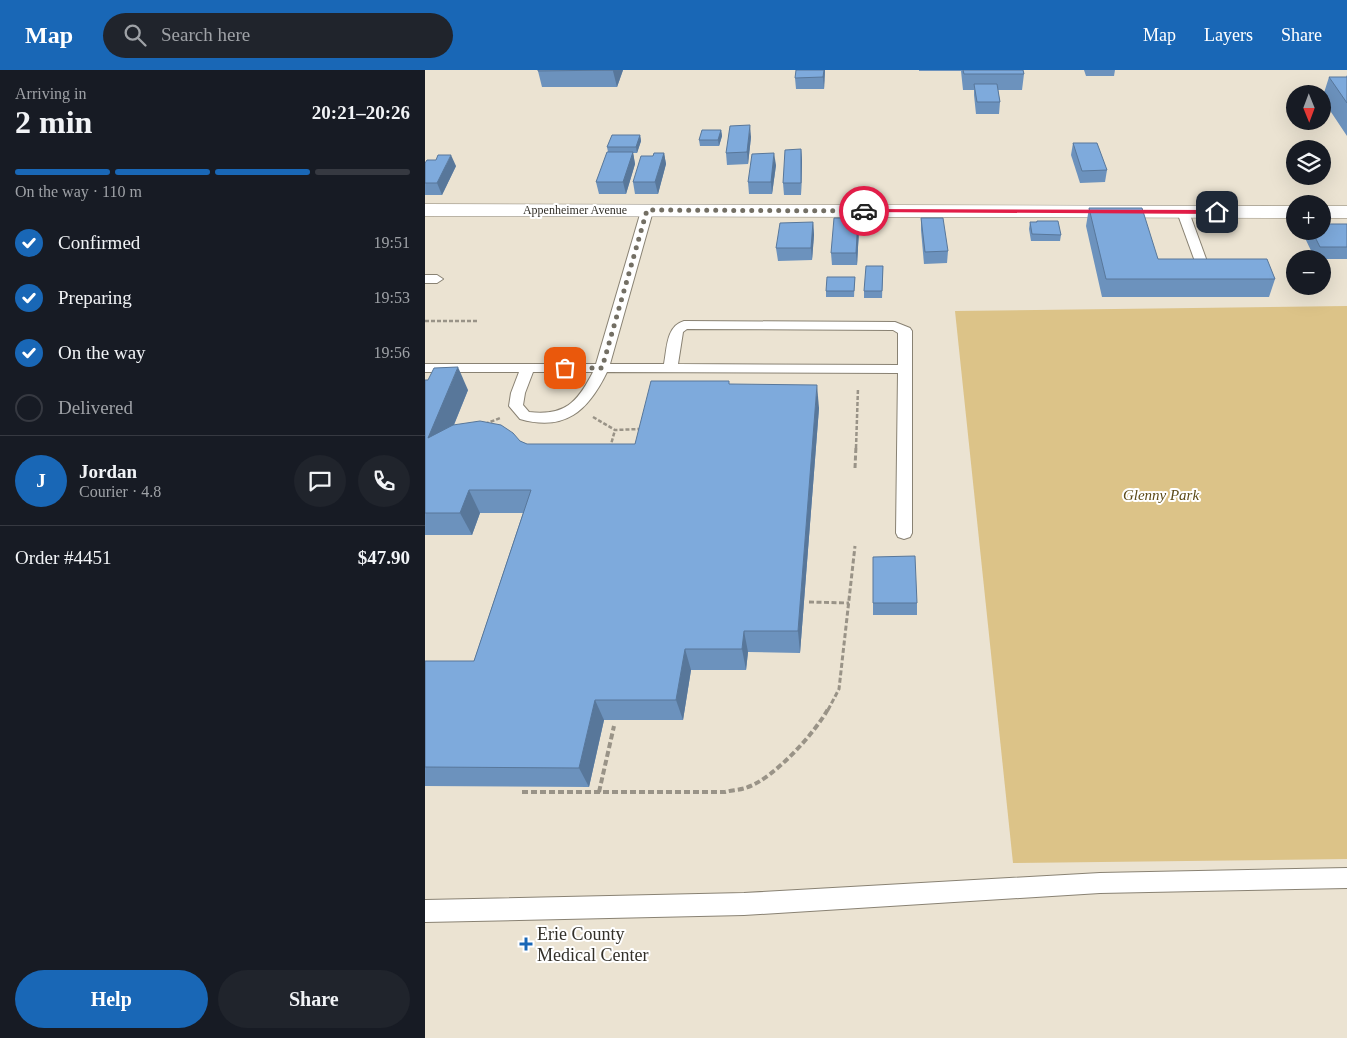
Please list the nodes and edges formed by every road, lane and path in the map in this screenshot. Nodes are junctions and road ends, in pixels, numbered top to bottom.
1 (425, 210) edge
2 (647, 210) junction
3 (1183, 212) junction
4 (1286, 212) edge
5 (1331, 212) edge
6 (1347, 212) edge
7 (1203, 268) edge
8 (425, 321) edge
9 (479, 321) dead end
10 (425, 368) edge
11 (528, 368) junction
12 (602, 368) junction
13 (670, 368) junction
14 (905, 369) junction
15 (858, 381) dead end
16 (587, 414) dead end
17 (501, 418) dead end
18 (479, 426) edge
19 (615, 430) junction
20 (639, 430) edge
21 (609, 454) edge
22 (855, 468) dead end
23 (904, 533) dead end
24 (855, 546) dead end
25 (809, 602) dead end
26 (849, 603) junction
27 (614, 726) edge
28 (522, 792) edge
29 (599, 792) junction
30 (1347, 878) edge
31 (425, 911) edge

1 - 2 street, Appenheimer Avenue
2 - 3 street, Appenheimer Avenue
2 - 12 lane
3 - 4 street, Appenheimer Avenue
3 - 7 lane
5 - 6 street
8 - 9 path
10 - 11 lane
11 - 12 lane
11 - 12 lane
12 - 13 lane
13 - 14 lane
13 - 14 lane
14 - 23 lane
15 - 22 path
16 - 19 path
17 - 18 path
19 - 20 path
19 - 21 path
24 - 26 path
25 - 26 path
26 - 29 path
27 - 29 path
28 - 29 path
30 - 31 lane

